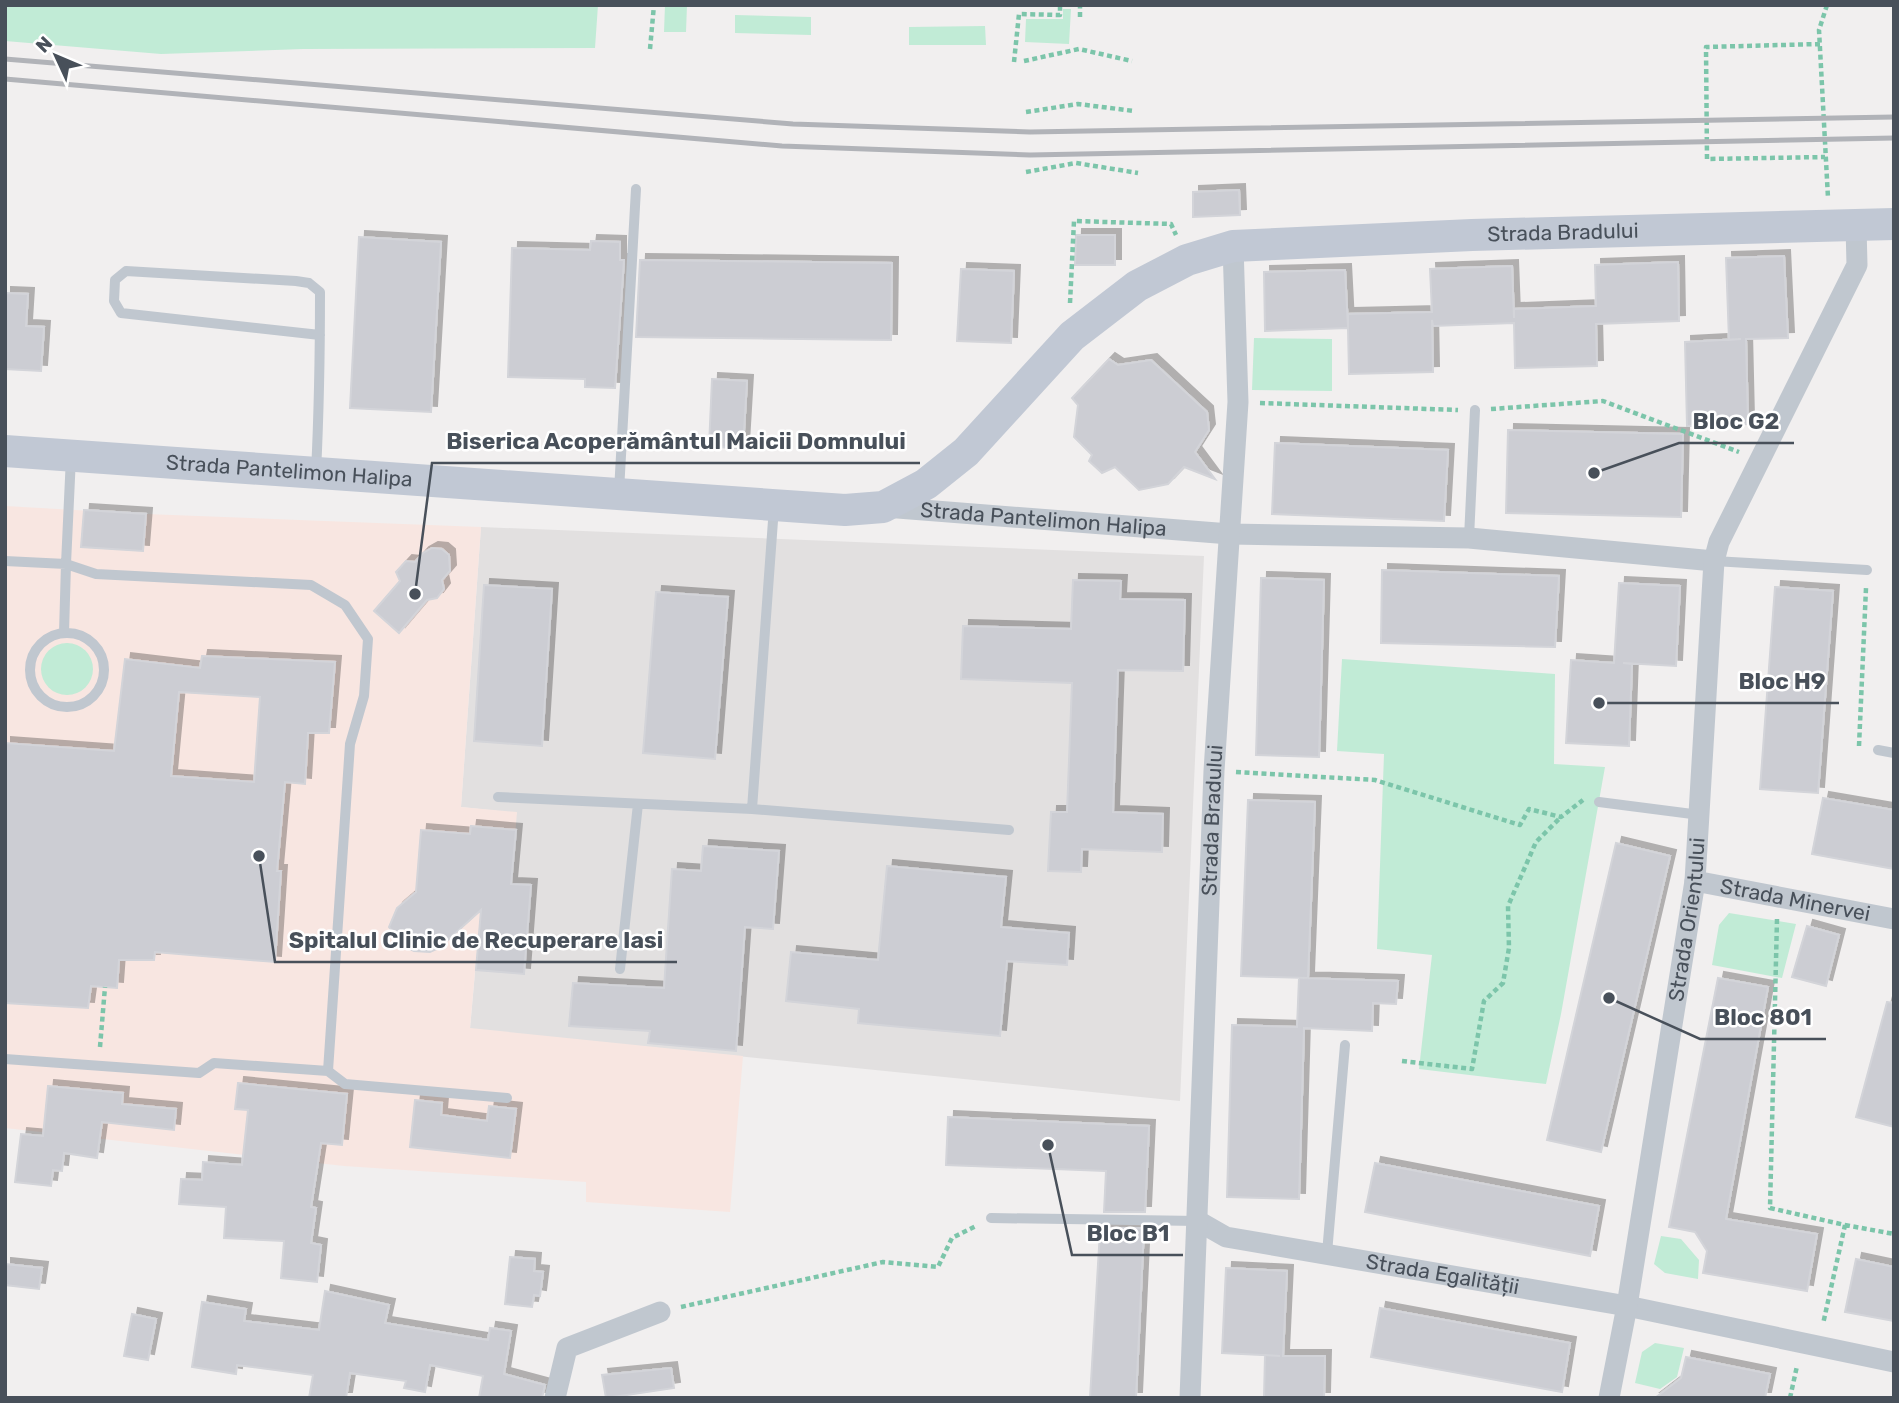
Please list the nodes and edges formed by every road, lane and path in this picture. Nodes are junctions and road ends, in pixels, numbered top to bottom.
1 (654, 5) edge
2 (1060, 5) edge
3 (1080, 5) edge
4 (1827, 5) edge
5 (1080, 17) dead end
6 (1820, 44) junction
7 (650, 49) dead end
8 (1024, 61) dead end
9 (1132, 61) dead end
10 (1014, 62) dead end
11 (1133, 111) dead end
12 (1026, 112) dead end
13 (1825, 157) junction
14 (1026, 172) dead end
15 (1138, 173) dead end
16 (636, 189) dead end
17 (1828, 208) dead end
18 (1894, 224) edge
19 (1856, 226) junction
20 (1179, 242) dead end
21 (1233, 246) junction
22 (1070, 311) dead end
23 (320, 335) junction
24 (1238, 402) junction
25 (1475, 410) junction
26 (5, 451) edge
27 (71, 456) junction
28 (1759, 461) junction
29 (316, 473) junction
30 (619, 494) junction
31 (774, 504) junction
32 (883, 507) junction
33 (1230, 534) junction
34 (1469, 538) junction
35 (5, 561) edge
36 (1714, 561) junction
37 (66, 564) junction
38 (1867, 570) joint
39 (64, 633) junction
40 (1878, 750) joint
41 (1894, 753) edge
42 (1214, 771) junction
43 (498, 797) dead end
44 (1599, 802) joint
45 (638, 804) junction
46 (752, 809) junction
47 (1700, 815) junction
48 (1561, 817) junction
49 (1009, 830) dead end
50 (1695, 881) junction
51 (1778, 897) junction
52 (1894, 919) edge
53 (620, 969) dead end
54 (105, 987) dead end
55 (1345, 1045) dead end
56 (5, 1059) edge
57 (1402, 1061) dead end
58 (98, 1066) junction
59 (328, 1071) junction
60 (507, 1098) dead end
61 (991, 1218) joint
62 (1198, 1221) junction
63 (1845, 1225) junction
64 (1894, 1234) edge
65 (1327, 1253) junction
66 (1627, 1306) junction
67 (660, 1312) joint
68 (1810, 1347) junction
69 (1894, 1362) edge
70 (555, 1398) edge
71 (1191, 1398) edge
72 (1609, 1398) edge
73 (1790, 1398) edge

1 - 7 path
2 - 10 path
3 - 5 path
4 - 6 path
6 - 13 path
6 - 13 path
8 - 9 path
11 - 12 path
13 - 17 path
14 - 15 path
16 - 30 lane
18 - 19 street, Strada Bradului
19 - 21 street, Strada Bradului
19 - 28 street
20 - 22 path
21 - 24 street, Strada Bradului
21 - 32 street, Strada Bradului
23 - 23 lane
23 - 29 lane
24 - 25 path
24 - 33 street, Strada Bradului
25 - 28 path
25 - 34 lane
26 - 27 street, Strada Pantelimon Halipa
27 - 29 street, Strada Pantelimon Halipa
27 - 37 lane
28 - 36 street
29 - 30 street, Strada Pantelimon Halipa
30 - 31 street, Strada Pantelimon Halipa
31 - 32 street, Strada Pantelimon Halipa
31 - 46 lane
32 - 33 street, Strada Pantelimon Halipa
33 - 34 street, Strada Pantelimon Halipa
33 - 42 street, Strada Bradului
34 - 36 street, Strada Pantelimon Halipa
35 - 37 lane
36 - 38 lane
36 - 47 street, Strada Orientului
37 - 39 lane
37 - 59 lane
38 - 40 path
39 - 39 lane
40 - 41 lane
42 - 48 path
42 - 62 street, Strada Bradului
43 - 45 lane
44 - 47 lane
44 - 48 path
45 - 46 lane
45 - 53 lane
46 - 49 lane
47 - 50 street, Strada Orientului
48 - 57 path
50 - 51 street, Strada Minervei
50 - 66 street, Strada Orientului
51 - 52 street, Strada Minervei
51 - 63 path
54 - 58 path
55 - 65 lane
56 - 58 lane
58 - 59 lane
59 - 60 lane
61 - 62 lane, Strada Egalității
61 - 67 path
62 - 65 street, Strada Egalității
62 - 71 street, Strada Bradului
63 - 64 path
63 - 68 path
65 - 66 street, Strada Egalității
66 - 68 street, Strada Egalității
66 - 72 street, Strada Orientului
67 - 70 street
68 - 69 street, Strada Egalității
68 - 73 path

